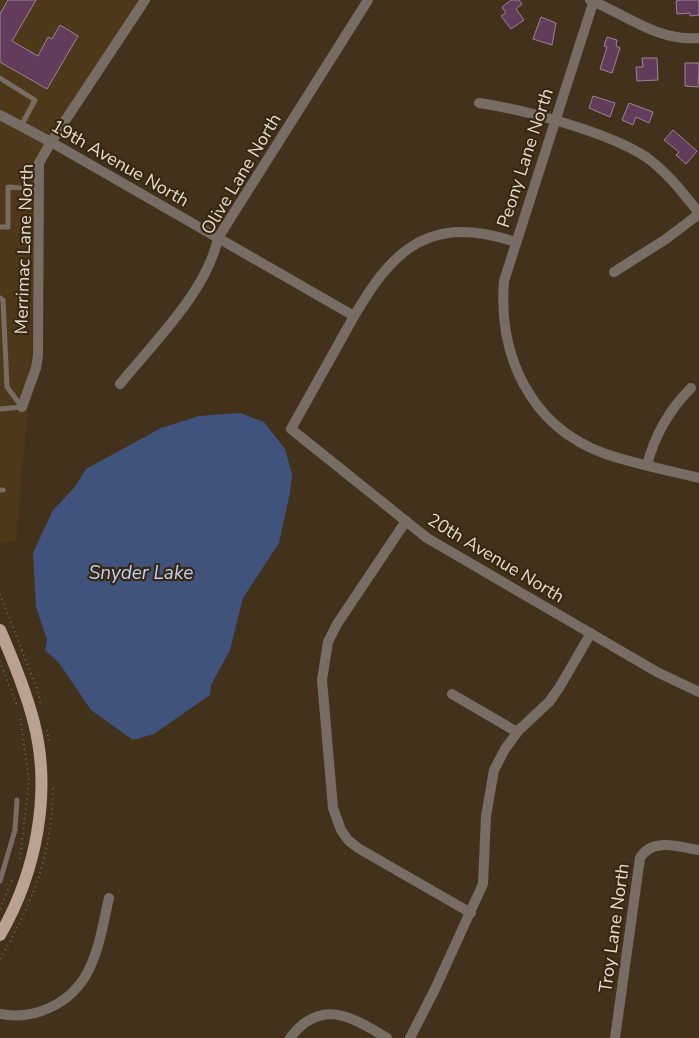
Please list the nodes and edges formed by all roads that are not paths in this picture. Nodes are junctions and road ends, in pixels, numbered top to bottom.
1 (145, 0) edge
2 (368, 0) edge
3 (592, 0) edge
4 (699, 38) edge
5 (0, 78) edge
6 (479, 103) dead end
7 (0, 115) edge
8 (555, 122) junction
9 (21, 126) junction
10 (51, 142) junction
11 (39, 189) junction
12 (699, 213) edge
13 (0, 227) edge
14 (218, 238) junction
15 (515, 242) junction
16 (614, 272) dead end
17 (0, 298) edge
18 (354, 316) junction
19 (120, 384) dead end
20 (7, 387) junction
21 (0, 388) edge
22 (691, 388) dead end
23 (22, 407) junction
24 (0, 410) edge
25 (291, 429) joint
26 (647, 465) junction
27 (699, 478) edge
28 (406, 521) junction
29 (0, 630) edge
30 (591, 633) junction
31 (699, 692) edge
32 (452, 694) dead end
33 (517, 732) junction
34 (17, 800) dead end
35 (699, 850) edge
36 (0, 881) edge
37 (109, 898) dead end
38 (470, 913) junction
39 (0, 935) edge
40 (0, 1014) edge
41 (290, 1038) edge
42 (387, 1038) edge
43 (410, 1038) edge
44 (615, 1038) edge

1 - 10 street, Merrimac Lane North
2 - 14 street, Olive Lane North
3 - 4 street
3 - 8 street, Peony Lane North
5 - 9 lane
6 - 8 street
7 - 9 street, 19th Avenue North
8 - 12 street
8 - 15 street, Peony Lane North
9 - 10 street, 19th Avenue North
10 - 11 street, Merrimac Lane North
10 - 14 street, 19th Avenue North
11 - 13 lane
11 - 23 street, Merrimac Lane North
12 - 16 street
14 - 18 street, 19th Avenue North
14 - 19 street, Olive Lane North
15 - 18 street, Peony Lane North
15 - 26 street
17 - 20 lane
18 - 25 street, Peony Lane North
20 - 21 lane
20 - 23 lane
22 - 26 street
23 - 24 lane
25 - 28 street, 20th Avenue North
26 - 27 street
28 - 30 street, 20th Avenue North
28 - 38 street
29 - 39 main road
30 - 31 street, 20th Avenue North
30 - 33 street
32 - 33 street
33 - 38 street
34 - 36 lane
35 - 44 street, Troy Lane North
37 - 40 street
38 - 43 street
41 - 42 street

